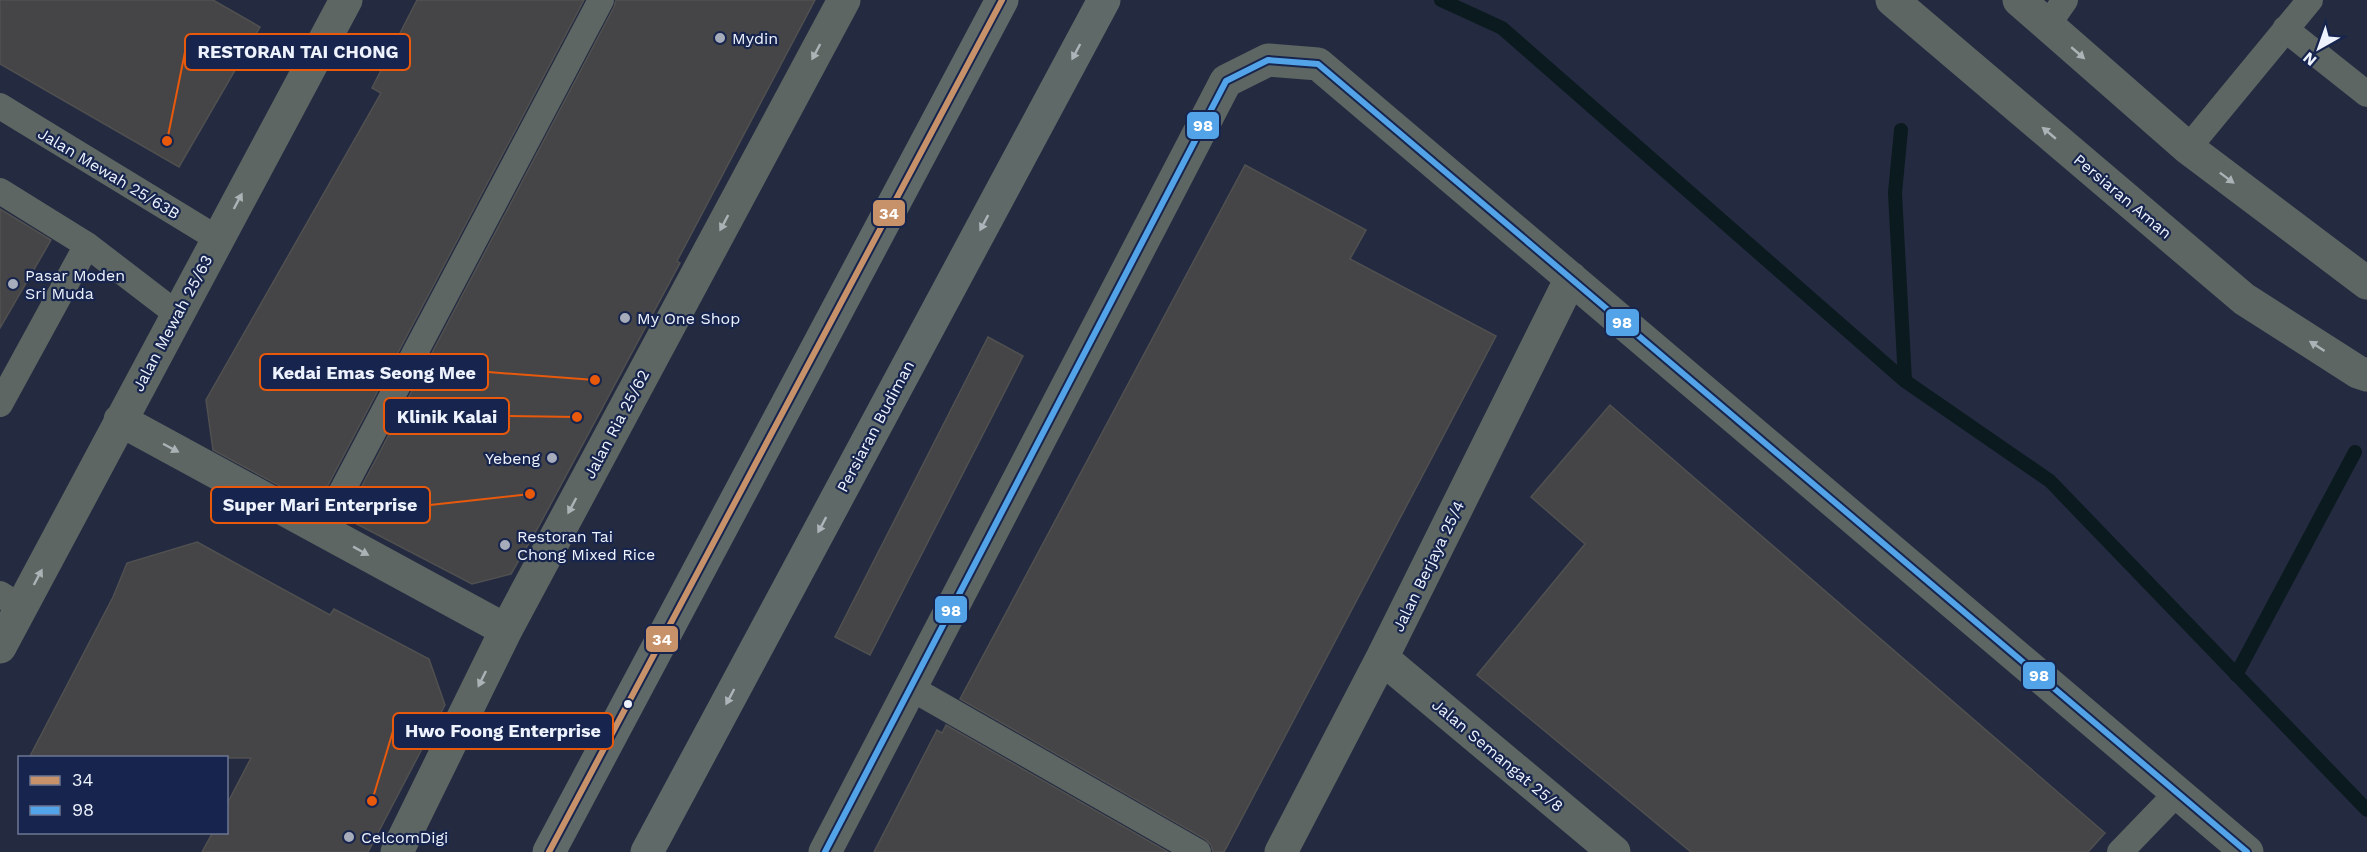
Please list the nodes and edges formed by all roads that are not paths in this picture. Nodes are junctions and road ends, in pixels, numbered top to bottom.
1 (346, 0) edge
2 (600, 0) edge
3 (843, 0) edge
4 (1002, 0) edge
5 (1104, 0) edge
6 (1892, 0) edge
7 (2019, 0) edge
8 (2310, 0) edge
9 (2056, 13) edge
10 (2285, 29) junction
11 (2367, 94) edge
12 (0, 106) edge
13 (2188, 148) junction
14 (0, 191) edge
15 (218, 239) junction
16 (87, 245) junction
17 (1571, 278) junction
18 (2367, 283) edge
19 (177, 314) junction
20 (2367, 375) edge
21 (0, 404) edge
22 (120, 420) junction
23 (322, 530) junction
24 (11, 601) edge
25 (506, 630) junction
26 (0, 647) edge
27 (1382, 658) junction
28 (911, 688) junction
29 (2177, 792) junction
30 (397, 852) edge
31 (549, 852) edge
32 (647, 852) edge
33 (825, 852) edge
34 (1198, 852) edge
35 (1281, 852) edge
36 (1614, 852) edge
37 (2120, 852) edge
38 (2247, 852) edge

15 -> 1 street, Jalan Mewah 25/63
2 - 23 lane
3 -> 25 street, Jalan Ria 25/62
4 - 31 main road
5 -> 32 main road, Persiaran Budiman
20 -> 6 street, Persiaran Aman
7 - 9 street
8 - 10 lane
9 -> 13 street
10 - 11 lane
10 - 13 lane
12 - 15 lane, Jalan Mewah 25/63B
13 -> 18 street
14 - 16 lane
15 - 19 street, Jalan Mewah 25/63
16 - 19 lane
16 - 21 lane
17 - 27 street, Jalan Berjaya 25/4
17 - 28 street
17 - 29 street
19 - 22 street, Jalan Mewah 25/63
22 -> 23 street
24 -> 22 street, Jalan Mewah 25/63
23 -> 25 street
24 - 26 street, Jalan Mewah 25/63
25 -> 30 street, Jalan Ria 25/62
27 - 35 street, Jalan Berjaya 25/4
27 - 36 street, Jalan Semangat 25/8
28 - 33 street
28 - 34 lane
29 - 37 lane
29 - 38 street

